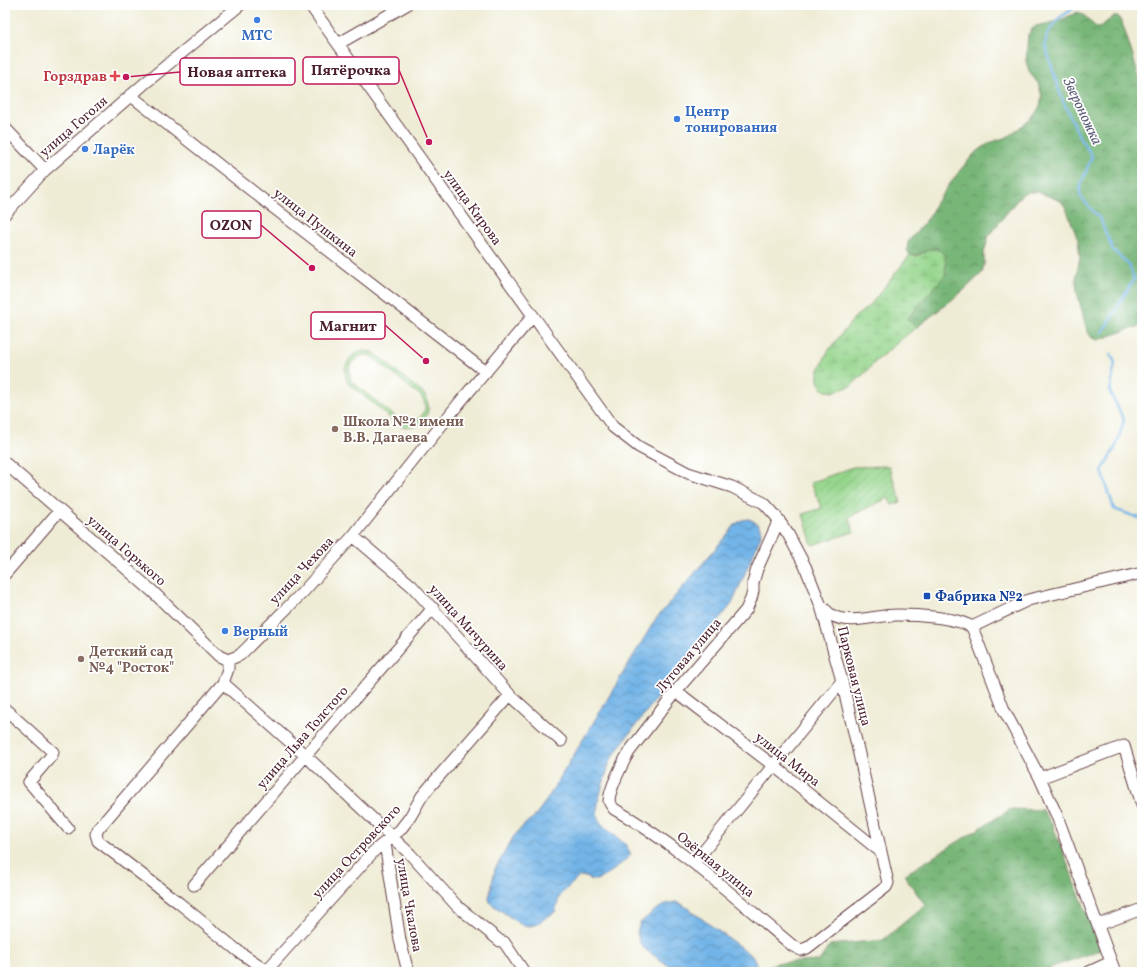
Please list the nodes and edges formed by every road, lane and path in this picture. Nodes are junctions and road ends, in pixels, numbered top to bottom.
1 (240, 5) edge
2 (310, 5) edge
3 (406, 5) edge
4 (338, 44) junction
5 (130, 95) junction
6 (5, 128) edge
7 (44, 170) junction
8 (5, 214) edge
9 (533, 316) junction
10 (486, 372) junction
11 (5, 463) edge
12 (752, 496) joint
13 (59, 511) junction
14 (779, 520) junction
15 (353, 536) junction
16 (1142, 573) edge
17 (5, 574) edge
18 (821, 606) junction
19 (433, 608) junction
20 (972, 626) junction
21 (228, 660) junction
22 (842, 681) junction
23 (223, 683) junction
24 (676, 691) junction
25 (510, 695) junction
26 (5, 709) edge
27 (561, 741) dead end
28 (306, 756) junction
29 (774, 766) junction
30 (1040, 778) junction
31 (610, 804) joint
32 (1142, 805) edge
33 (68, 828) dead end
34 (388, 840) junction
35 (881, 852) junction
36 (694, 863) junction
37 (194, 885) dead end
38 (1142, 909) edge
39 (1098, 925) junction
40 (801, 950) joint
41 (1113, 967) edge
42 (268, 971) edge
43 (408, 972) edge
44 (524, 972) edge
45 (1089, 972) edge

1 - 5 street, улица Гоголя
2 - 4 street, улица Кирова
3 - 4 street
4 - 9 street, улица Кирова
5 - 7 street, улица Гоголя
5 - 10 street, улица Пушкина
6 - 7 street
7 - 8 street, улица Гоголя
9 - 10 street, улица Чехова
9 - 12 street, улица Кирова
10 - 15 street, улица Чехова
11 - 13 street, улица Горького
12 - 14 street, Парковая улица
13 - 17 street
13 - 21 street, улица Горького
14 - 18 street, Парковая улица
14 - 24 street, Луговая улица
15 - 19 street, улица Мичурина
15 - 21 street, улица Чехова
16 - 20 street
18 - 20 street
18 - 22 street, Парковая улица
19 - 25 street, улица Мичурина
19 - 28 street, улица Льва Толстого
20 - 30 street
21 - 23 street
22 - 29 street
22 - 35 street, Парковая улица
23 - 28 street
23 - 42 street
24 - 29 street, улица Мира
24 - 31 street, Луговая улица
25 - 27 street, улица Мичурина
25 - 34 street, улица Островского
26 - 33 street
28 - 34 street
28 - 37 street, улица Льва Толстого
29 - 35 street, улица Мира
29 - 36 street
30 - 32 street
30 - 39 street
31 - 36 street, Озёрная улица
34 - 42 street, улица Островского
34 - 43 street, улица Чкалова
34 - 44 street
35 - 40 street, Парковая улица
36 - 40 street, Озёрная улица
38 - 39 street
39 - 41 street
41 - 45 street

